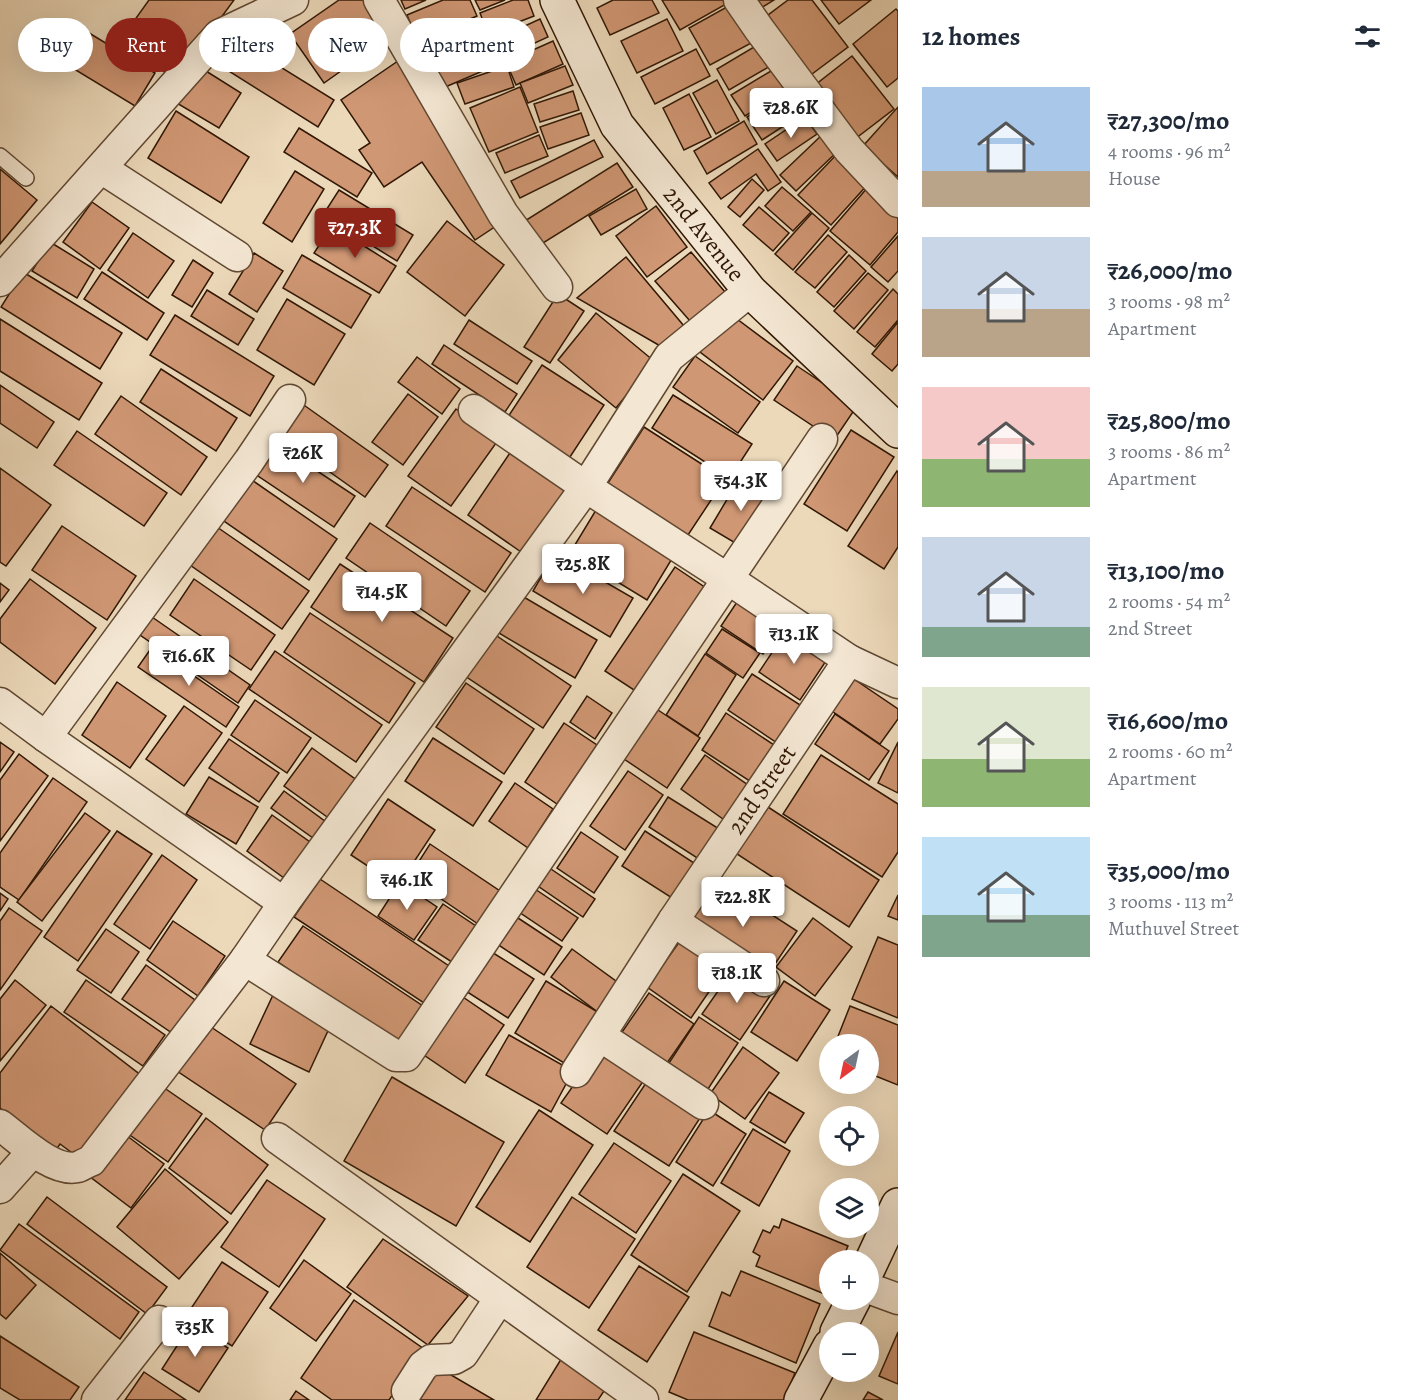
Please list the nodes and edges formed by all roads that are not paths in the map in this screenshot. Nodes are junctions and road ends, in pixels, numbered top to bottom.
1 (379, 0) edge
2 (557, 0) edge
3 (739, 0) edge
4 (273, 4) edge
5 (0, 156) edge
6 (101, 168) junction
7 (26, 178) dead end
8 (898, 202) edge
9 (237, 256) dead end
10 (2, 274) edge
11 (558, 287) dead end
12 (750, 291) junction
13 (290, 400) dead end
14 (474, 410) dead end
15 (898, 431) edge
16 (822, 439) dead end
17 (586, 487) junction
18 (728, 579) junction
19 (849, 660) junction
20 (898, 683) edge
21 (0, 702) edge
22 (46, 737) junction
23 (284, 903) junction
24 (673, 921) junction
25 (245, 960) junction
26 (764, 981) dead end
27 (600, 1036) junction
28 (576, 1072) dead end
29 (703, 1104) dead end
30 (0, 1125) edge
31 (277, 1138) dead end
32 (33, 1151) junction
33 (0, 1188) edge
34 (898, 1205) edge
35 (877, 1250) edge
36 (879, 1292) edge
37 (500, 1298) junction
38 (898, 1299) edge
39 (159, 1321) dead end
40 (819, 1366) edge
41 (407, 1391) dead end
42 (97, 1400) edge
43 (643, 1400) edge
44 (801, 1400) edge

1 - 11 street
2 - 12 main road, 2nd Avenue
3 - 8 street
4 - 6 street
5 - 7 lane
6 - 9 street
6 - 10 street
12 - 15 main road, 2nd Avenue
12 - 17 street
13 - 22 street
14 - 17 street
16 - 18 street
17 - 18 street
17 - 23 street
18 - 19 street
18 - 25 street
19 - 20 street
19 - 24 street, 2nd Street
21 - 22 street
22 - 23 street
23 - 25 street
24 - 26 street
24 - 27 street, 2nd Street
25 - 32 street
27 - 28 street, 2nd Street
27 - 29 street
30 - 32 street
31 - 37 street
32 - 33 street
34 - 35 main road
36 - 38 street
37 - 41 street
37 - 43 street
39 - 42 street
40 - 44 main road

